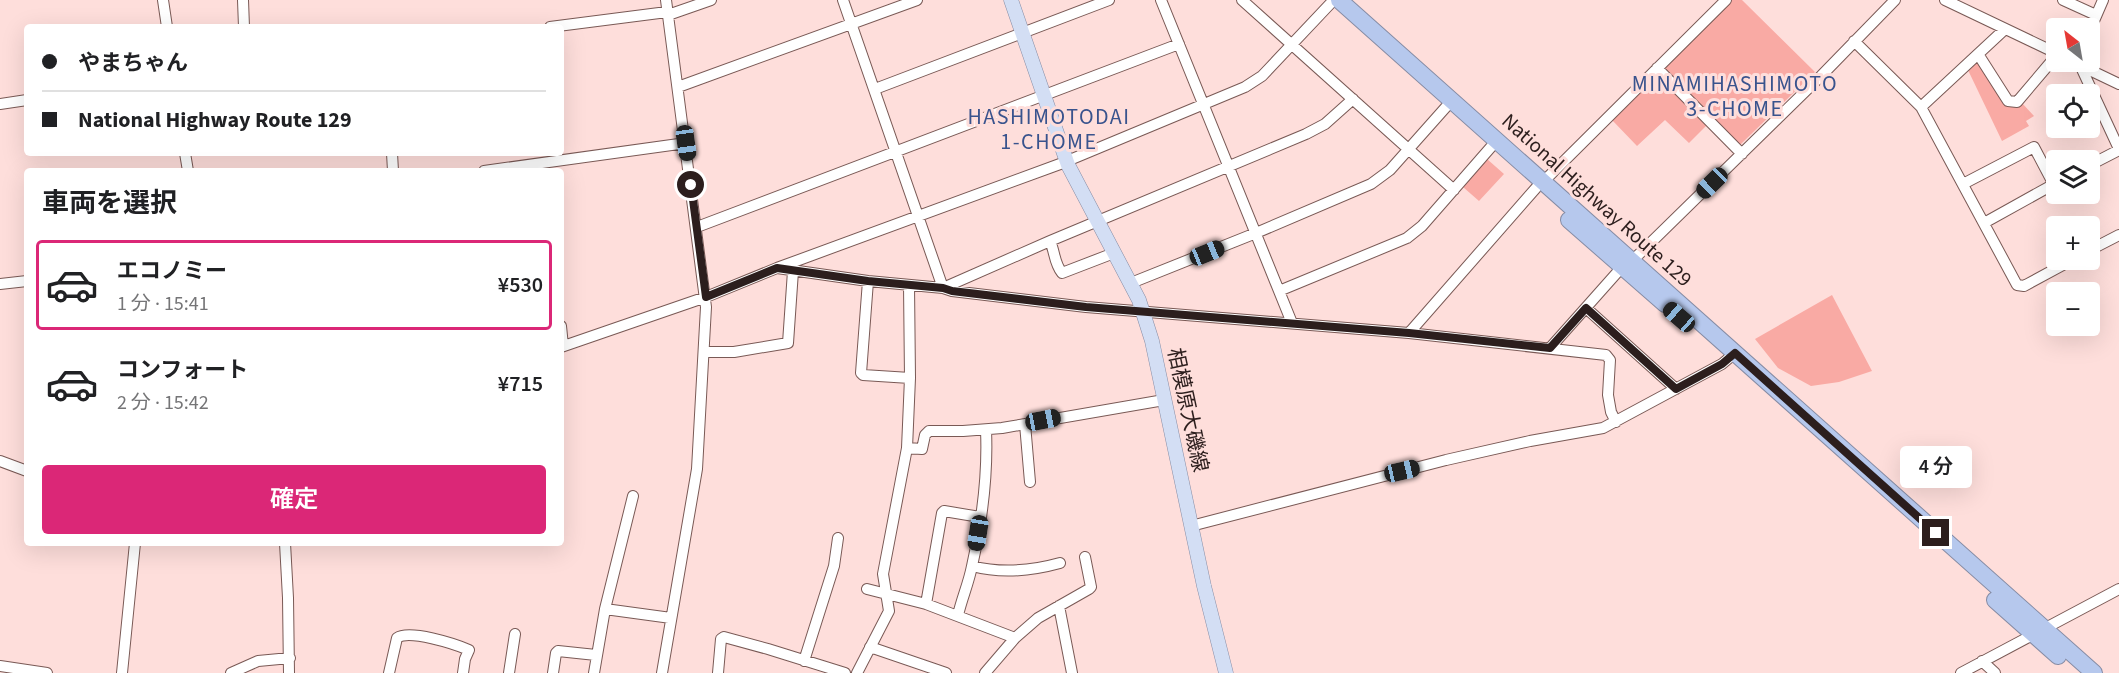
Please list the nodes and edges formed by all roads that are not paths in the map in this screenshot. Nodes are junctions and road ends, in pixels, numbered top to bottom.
1 (163, 0) edge
2 (243, 0) edge
3 (711, 0) edge
4 (843, 0) edge
5 (917, 0) edge
6 (1011, 0) edge
7 (1109, 0) edge
8 (1161, 0) edge
9 (1242, 0) edge
10 (1726, 0) edge
11 (1895, 0) edge
12 (1945, 0) edge
13 (2063, 0) edge
14 (2103, 0) edge
15 (1332, 1) edge
16 (667, 9) edge
17 (2096, 15) junction
18 (2095, 18) edge
19 (167, 24) edge
20 (244, 24) edge
21 (852, 24) junction
22 (564, 25) edge
23 (2005, 29) junction
24 (1023, 33) junction
25 (1854, 41) junction
26 (1179, 44) junction
27 (1293, 45) junction
28 (2046, 50) edge
29 (1978, 54) junction
30 (2046, 67) edge
31 (1658, 68) junction
32 (2080, 72) edge
33 (2094, 72) edge
34 (2119, 84) edge
35 (678, 87) junction
36 (875, 89) junction
37 (1044, 95) junction
38 (1353, 99) junction
39 (24, 100) edge
40 (0, 104) edge
41 (1204, 105) junction
42 (1446, 107) junction
43 (1921, 107) junction
44 (686, 143) junction
45 (1491, 147) junction
46 (1409, 148) junction
47 (2119, 149) edge
48 (896, 152) junction
49 (1742, 154) junction
50 (2100, 159) edge
51 (1067, 162) junction
52 (1229, 166) junction
53 (547, 167) edge
54 (531, 168) edge
55 (2046, 168) edge
56 (1963, 184) junction
57 (1540, 185) junction
58 (2046, 189) edge
59 (1454, 190) junction
60 (918, 216) junction
61 (1097, 221) junction
62 (1984, 223) junction
63 (697, 227) junction
64 (1256, 233) junction
65 (2119, 235) edge
66 (1050, 241) junction
67 (2100, 245) edge
68 (1114, 253) junction
69 (1627, 264) junction
70 (777, 268) junction
71 (2054, 270) edge
72 (793, 271) junction
73 (24, 281) edge
74 (868, 281) junction
75 (1131, 283) junction
76 (0, 284) edge
77 (909, 285) junction
78 (943, 288) junction
79 (1280, 291) junction
80 (706, 297) junction
81 (1586, 308) junction
82 (1143, 311) junction
83 (1292, 323) junction
84 (1409, 333) junction
85 (564, 345) edge
86 (1550, 348) junction
87 (704, 352) junction
88 (1732, 357) junction
89 (910, 378) junction
90 (1676, 389) junction
91 (1164, 400) junction
92 (1616, 422) junction
93 (1025, 424) junction
94 (986, 430) junction
95 (907, 448) junction
96 (0, 461) edge
97 (24, 470) edge
98 (1030, 482) dead end
99 (633, 496) dead end
100 (980, 517) junction
101 (1191, 526) junction
102 (838, 538) dead end
103 (135, 546) edge
104 (285, 546) edge
105 (1085, 557) dead end
106 (1060, 563) dead end
107 (972, 566) junction
108 (867, 589) dead end
109 (2119, 589) edge
110 (887, 594) junction
111 (926, 604) junction
112 (1059, 606) junction
113 (605, 609) junction
114 (958, 615) junction
115 (671, 618) junction
116 (2038, 631) junction
117 (515, 634) dead end
118 (1015, 638) junction
119 (870, 647) junction
120 (596, 655) junction
121 (290, 658) junction
122 (804, 661) junction
123 (1982, 661) junction
124 (0, 666) edge
125 (47, 673) edge
126 (122, 673) edge
127 (231, 673) edge
128 (289, 673) edge
129 (389, 673) edge
130 (463, 673) edge
131 (509, 673) edge
132 (553, 673) edge
133 (594, 673) edge
134 (662, 673) edge
135 (718, 673) edge
136 (845, 673) edge
137 (857, 673) edge
138 (946, 673) edge
139 (985, 673) edge
140 (1072, 673) edge
141 (1226, 673) edge
142 (1961, 673) edge
143 (1995, 673) edge
144 (2078, 673) edge
145 (2094, 673) edge

1 - 19 street
2 - 20 street
3 - 16 street
4 - 21 street
5 - 21 street
6 - 24 main road, 相模原大磯線
7 - 24 street
8 - 26 street
9 - 27 street
10 - 31 street
11 - 25 street
12 - 23 street
13 - 17 street
14 - 17 street
15 - 27 street
15 - 42 highway, National Highway Route 129
15 - 57 highway, National Highway Route 129
16 - 22 street
16 - 35 street
17 - 18 street
21 - 35 street
21 - 36 street
23 - 28 street
23 - 29 street
24 - 36 street
24 - 37 main road, 相模原大磯線
25 - 43 street
25 - 49 street
26 - 37 street
26 - 41 street
27 - 38 street
27 - 41 street
29 - 30 street
29 - 43 street
31 - 49 street
31 - 57 street
32 - 47 street
33 - 34 street
35 - 44 street
36 - 48 street
37 - 48 street
37 - 51 main road, 相模原大磯線
38 - 46 street
38 - 52 street
39 - 40 street
41 - 51 street
41 - 52 street
42 - 45 highway, National Highway Route 129
42 - 46 street
43 - 56 street
44 - 53 street
44 - 63 street
45 - 57 highway, National Highway Route 129
45 - 59 street
46 - 59 street
46 - 64 street
47 - 50 street
48 - 60 street
48 - 63 street
49 - 69 street
51 - 60 street
51 - 61 main road, 相模原大磯線
52 - 61 street
52 - 64 street
53 - 54 street
55 - 56 street
56 - 62 street
57 - 69 highway, National Highway Route 129
57 - 84 street
58 - 62 street
59 - 79 street
60 - 70 street
60 - 78 street
61 - 66 street
61 - 68 main road, 相模原大磯線
62 - 71 street
63 - 80 street
64 - 75 street
64 - 79 street
65 - 67 street
66 - 68 street
66 - 78 street
68 - 75 main road, 相模原大磯線
69 - 81 street
69 - 88 highway, National Highway Route 129
70 - 72 street
70 - 80 street
72 - 74 street
72 - 87 street
73 - 76 street
74 - 77 street
74 - 89 street
75 - 82 main road, 相模原大磯線
77 - 78 street
77 - 89 street
78 - 82 street
79 - 83 street
80 - 85 street
80 - 87 street
81 - 86 street
81 - 90 street
82 - 83 street
82 - 91 main road, 相模原大磯線
83 - 84 street
84 - 86 street
86 - 92 street
87 - 115 street
88 - 90 street
88 - 116 highway, National Highway Route 129
89 - 95 street
90 - 92 street
91 - 93 street
91 - 101 main road, 相模原大磯線
92 - 101 street
93 - 94 street
93 - 98 street
94 - 95 street
94 - 100 street
95 - 110 street
96 - 97 street
99 - 113 street
100 - 107 street
100 - 111 street
101 - 141 main road, 相模原大磯線
102 - 122 street
103 - 126 street
104 - 121 street
105 - 112 street
106 - 107 street
107 - 114 street
108 - 110 street
109 - 116 street
110 - 111 street
110 - 119 street
111 - 114 street
112 - 118 street
112 - 140 street
113 - 115 street
113 - 120 street
114 - 118 street
115 - 134 street
116 - 123 street
116 - 144 highway, National Highway Route 129
116 - 145 highway, National Highway Route 129
117 - 131 street
118 - 139 street
119 - 137 street
119 - 138 street
120 - 132 street
120 - 133 street
121 - 127 street
121 - 128 street
122 - 135 street
122 - 136 street
123 - 142 street
123 - 143 street
124 - 125 street
129 - 130 street

